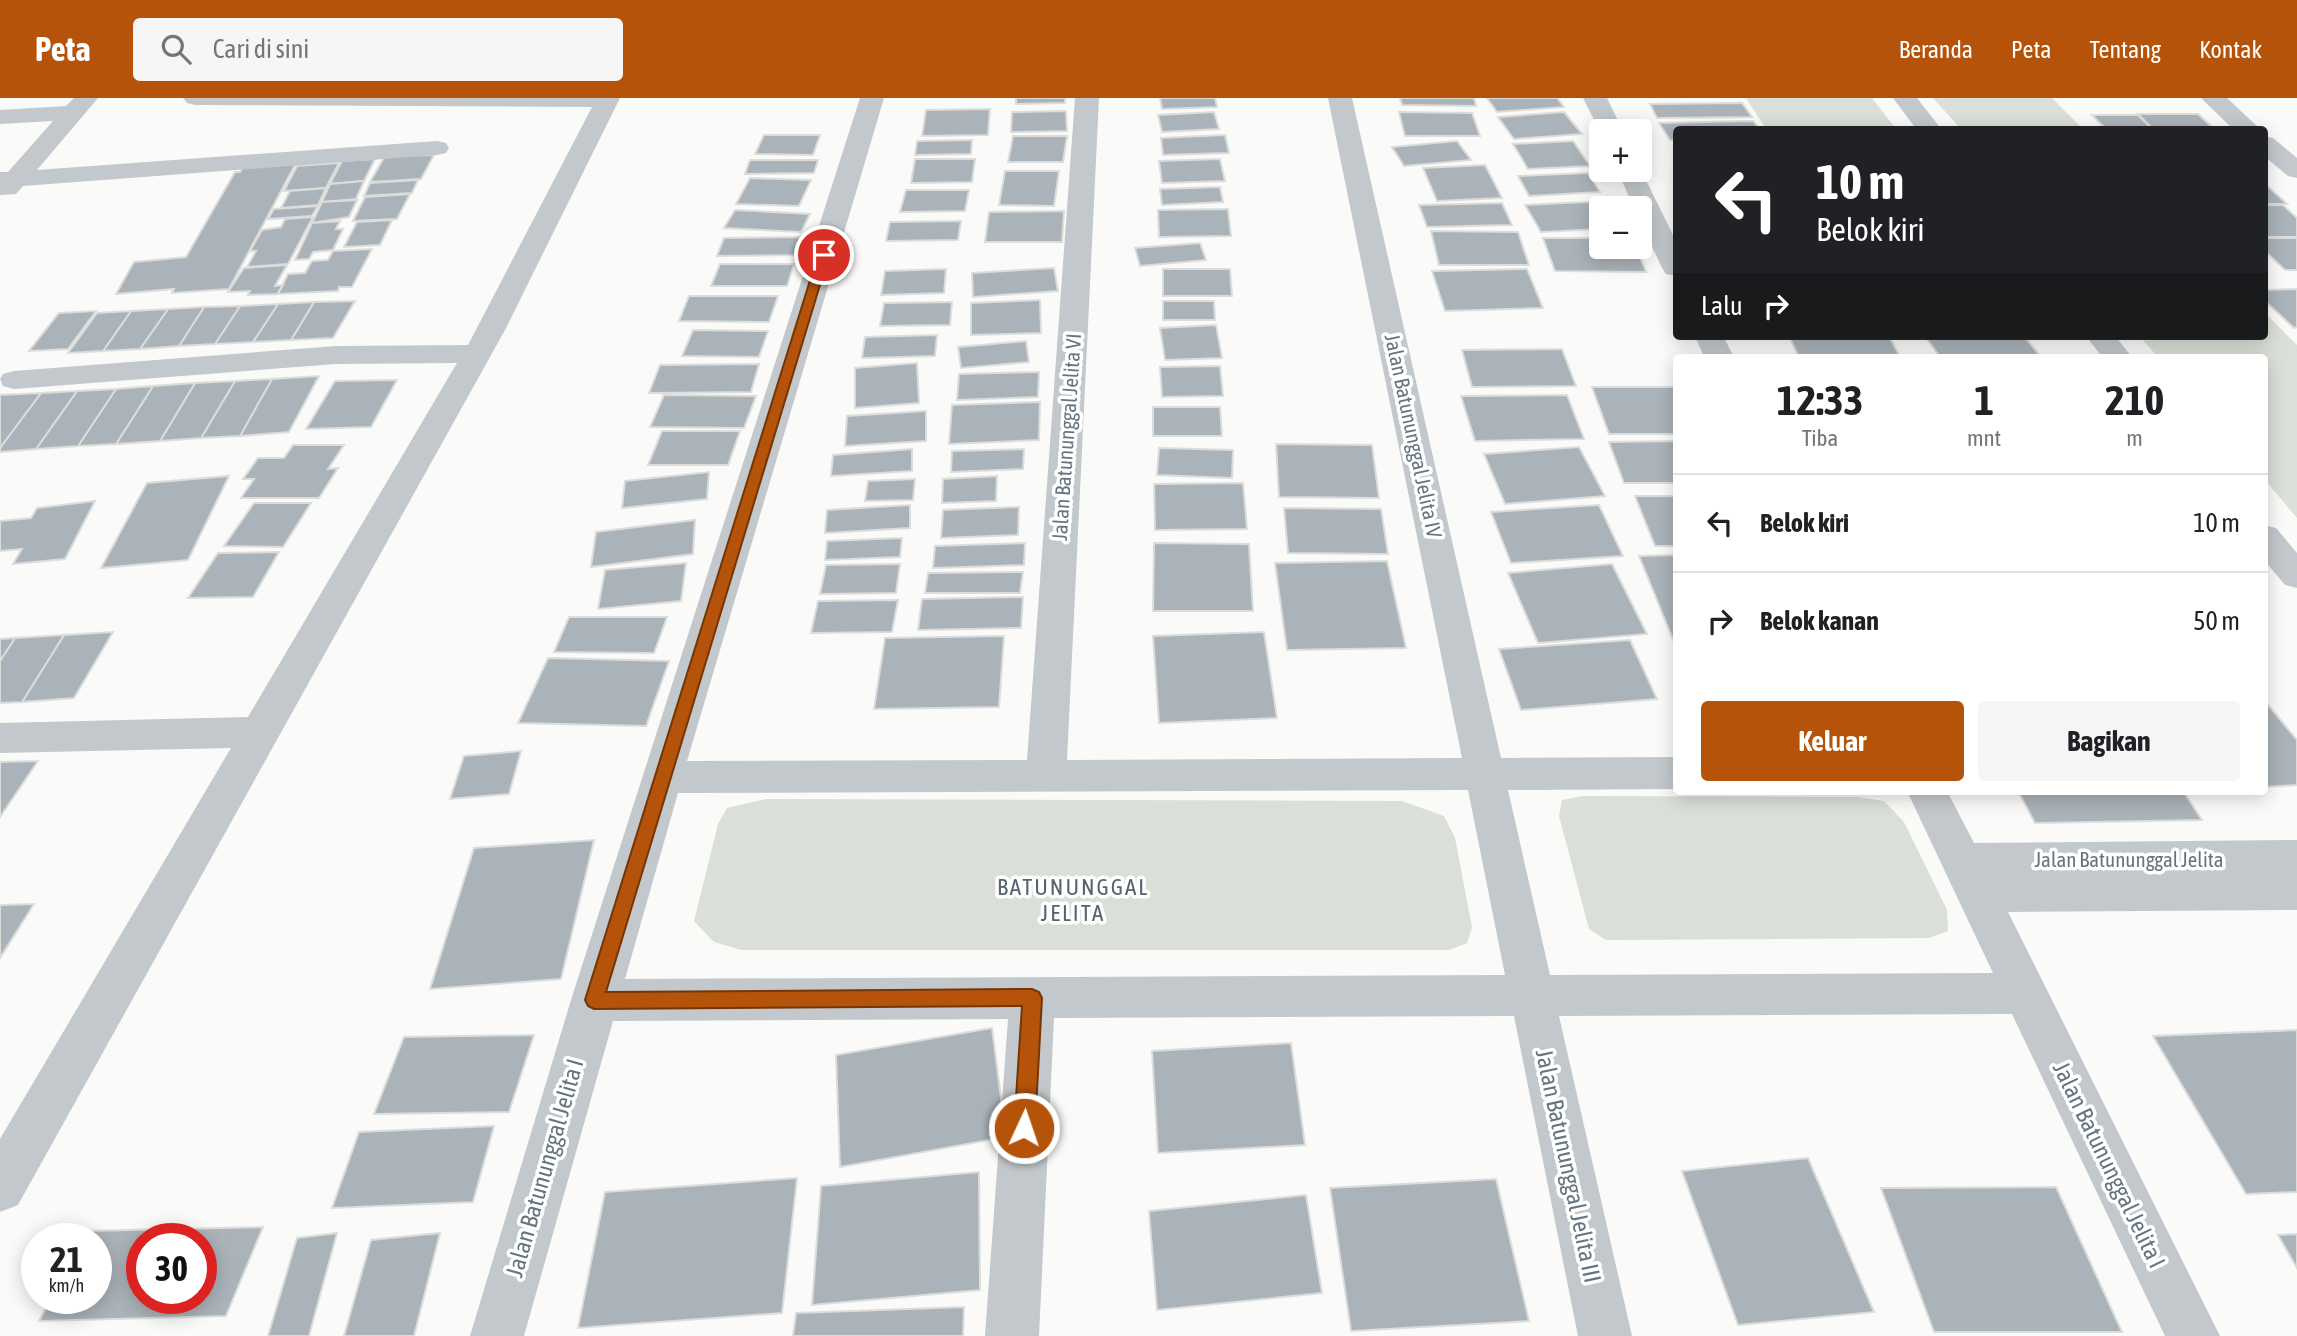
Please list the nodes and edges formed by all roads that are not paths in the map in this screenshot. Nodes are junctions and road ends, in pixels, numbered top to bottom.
1 (195, 98) edge
2 (872, 98) edge
3 (1087, 98) edge
4 (1340, 98) edge
5 (1595, 98) edge
6 (1905, 98) edge
7 (2213, 98) edge
8 (383, 99) edge
9 (607, 99) edge
10 (79, 106) edge
11 (0, 117) edge
12 (1605, 119) edge
13 (1927, 126) edge
14 (2244, 126) edge
15 (2268, 146) edge
16 (437, 148) dead end
17 (2297, 171) edge
18 (7, 179) edge
19 (1635, 182) edge
20 (0, 200) edge
21 (1673, 262) edge
22 (2103, 340) edge
23 (476, 354) junction
24 (2115, 354) edge
25 (14, 380) dead end
26 (2268, 541) edge
27 (2297, 576) edge
28 (260, 732) junction
29 (0, 738) edge
30 (1673, 773) edge
31 (1485, 774) junction
32 (1046, 775) junction
33 (662, 777) junction
34 (1929, 795) edge
35 (2297, 858) edge
36 (1969, 877) junction
37 (2297, 892) edge
38 (2025, 993) junction
39 (1532, 995) junction
40 (1032, 998) junction
41 (594, 1000) junction
42 (0, 1187) edge
43 (496, 1336) edge
44 (1012, 1336) edge
45 (1605, 1336) edge
46 (2193, 1336) edge

1 - 8 street
2 - 33 street, Jalan Batununggal Jelita I
3 - 32 street, Jalan Batununggal Jelita VI
4 - 31 street, Jalan Batununggal Jelita IV
5 - 12 street
6 - 13 street
7 - 14 street
8 - 9 street
9 - 23 street
10 - 11 street
10 - 18 street
15 - 17 street
16 - 18 street
18 - 20 street
19 - 21 street
22 - 24 street
23 - 25 street
23 - 28 street
26 - 27 street
28 - 29 street
28 - 42 street
30 - 31 street
31 - 32 street
31 - 39 street, Jalan Batununggal Jelita IV
32 - 33 street
33 - 41 street, Jalan Batununggal Jelita I
34 - 36 street, Jalan Batununggal Jelita I
35 - 36 street, Jalan Batununggal Jelita
36 - 37 street, Jalan Batununggal Jelita
36 - 38 street, Jalan Batununggal Jelita I
38 - 39 street
38 - 46 street, Jalan Batununggal Jelita I
39 - 40 street
39 - 45 street, Jalan Batununggal Jelita III
40 - 41 street
40 - 44 street
41 - 43 street, Jalan Batununggal Jelita I

